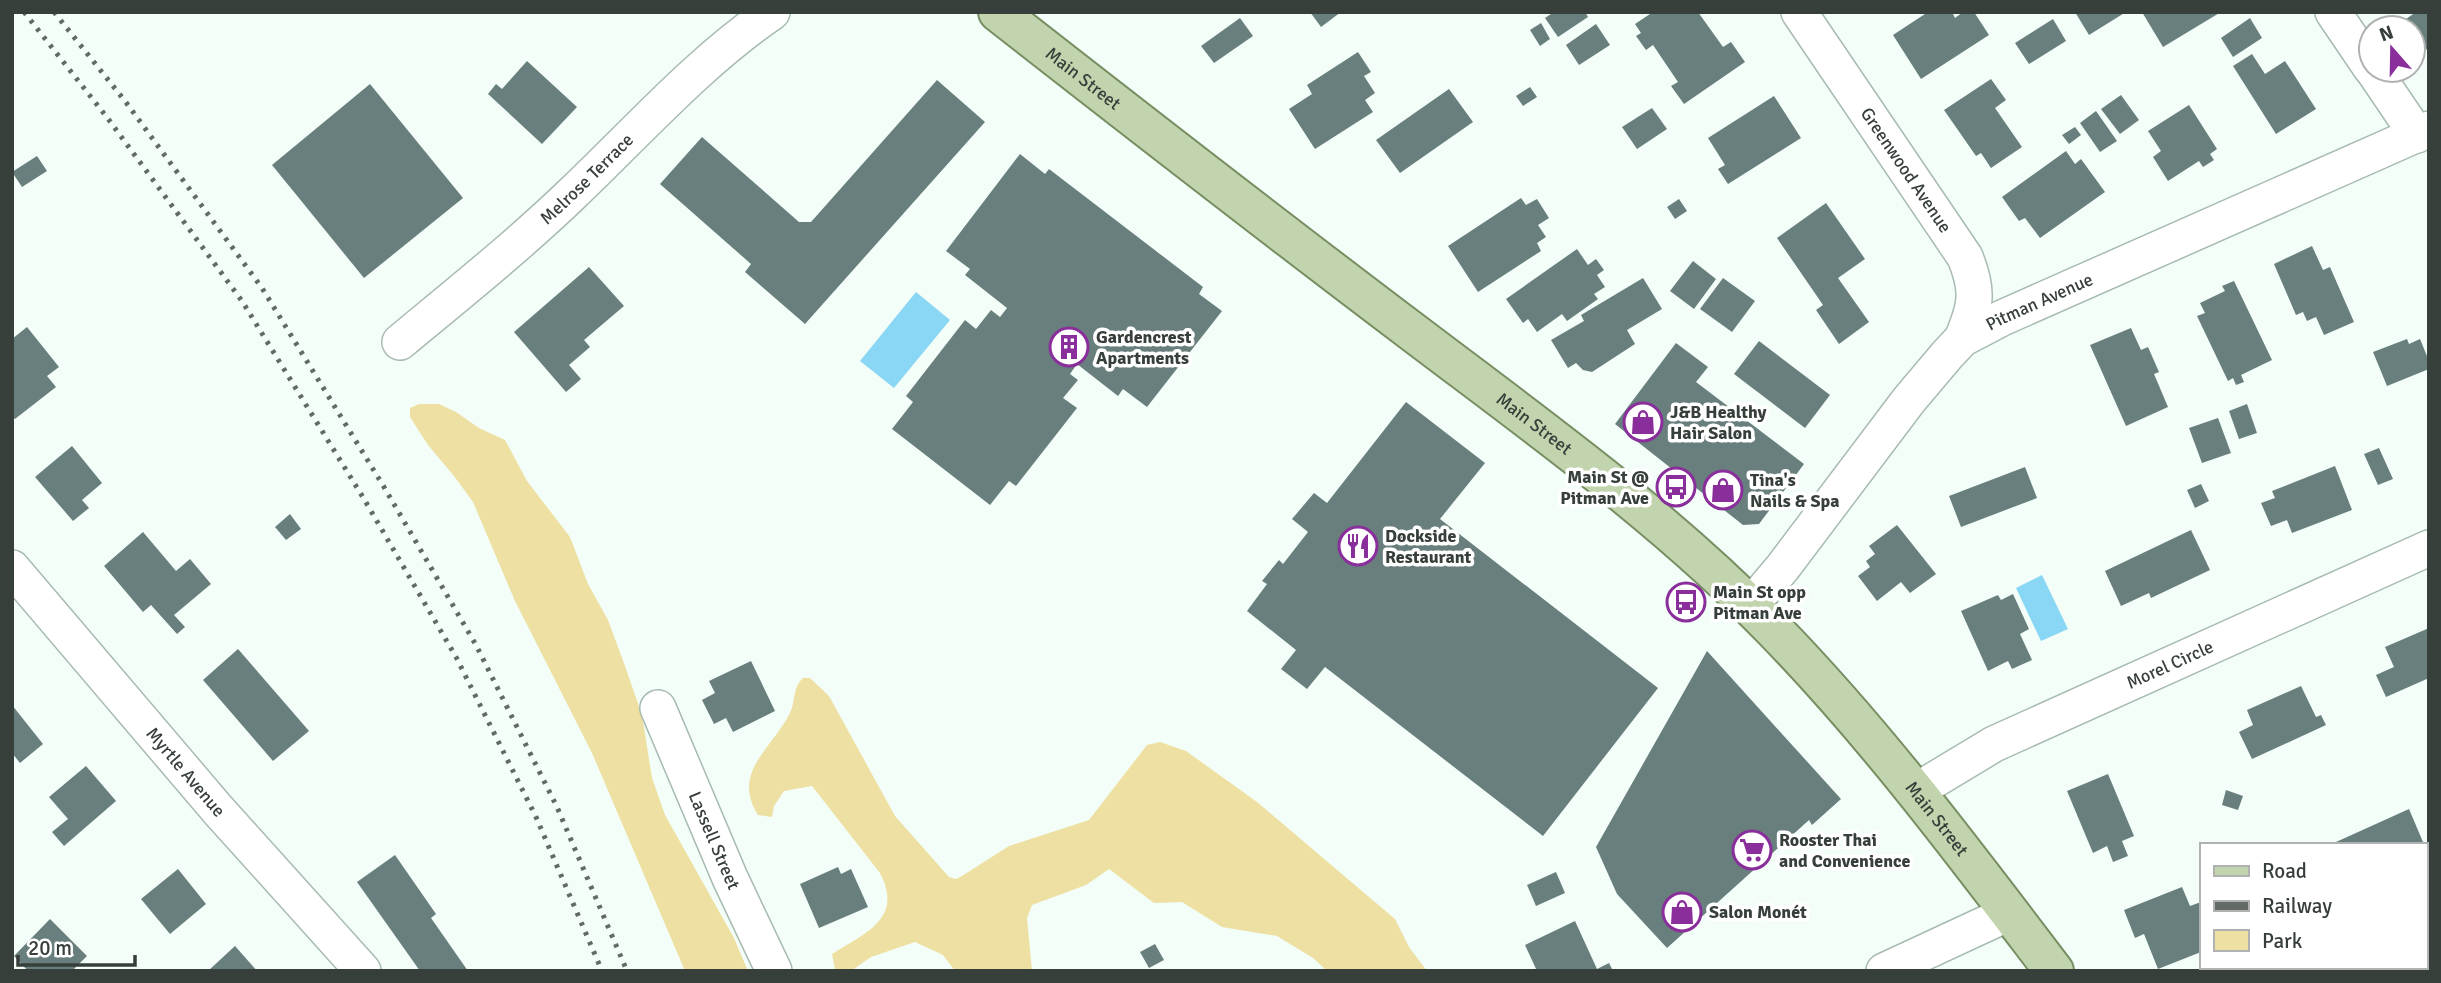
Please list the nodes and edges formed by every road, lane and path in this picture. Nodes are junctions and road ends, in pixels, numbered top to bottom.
1 (772, 12) edge
2 (998, 12) edge
3 (1799, 12) edge
4 (2333, 12) edge
5 (2357, 47) edge
6 (2384, 84) edge
7 (2423, 132) edge
8 (1962, 339) junction
9 (400, 342) dead end
10 (2429, 548) edge
11 (12, 568) edge
12 (1750, 606) junction
13 (658, 708) dead end
14 (1916, 791) junction
15 (2009, 913) junction
16 (363, 971) edge
17 (774, 971) edge
18 (1884, 971) edge
19 (2054, 971) edge

1 - 9 street, Melrose Terrace
2 - 12 main road, Main Street
3 - 8 street, Greenwood Avenue
4 - 5 street
6 - 7 street
7 - 8 street, Pitman Avenue
8 - 12 street, Pitman Avenue
10 - 14 street, Morel Circle
11 - 16 street, Myrtle Avenue
12 - 14 main road, Main Street
13 - 17 street, Lassell Street
14 - 15 main road, Main Street
15 - 18 street
15 - 19 main road, Main Street

